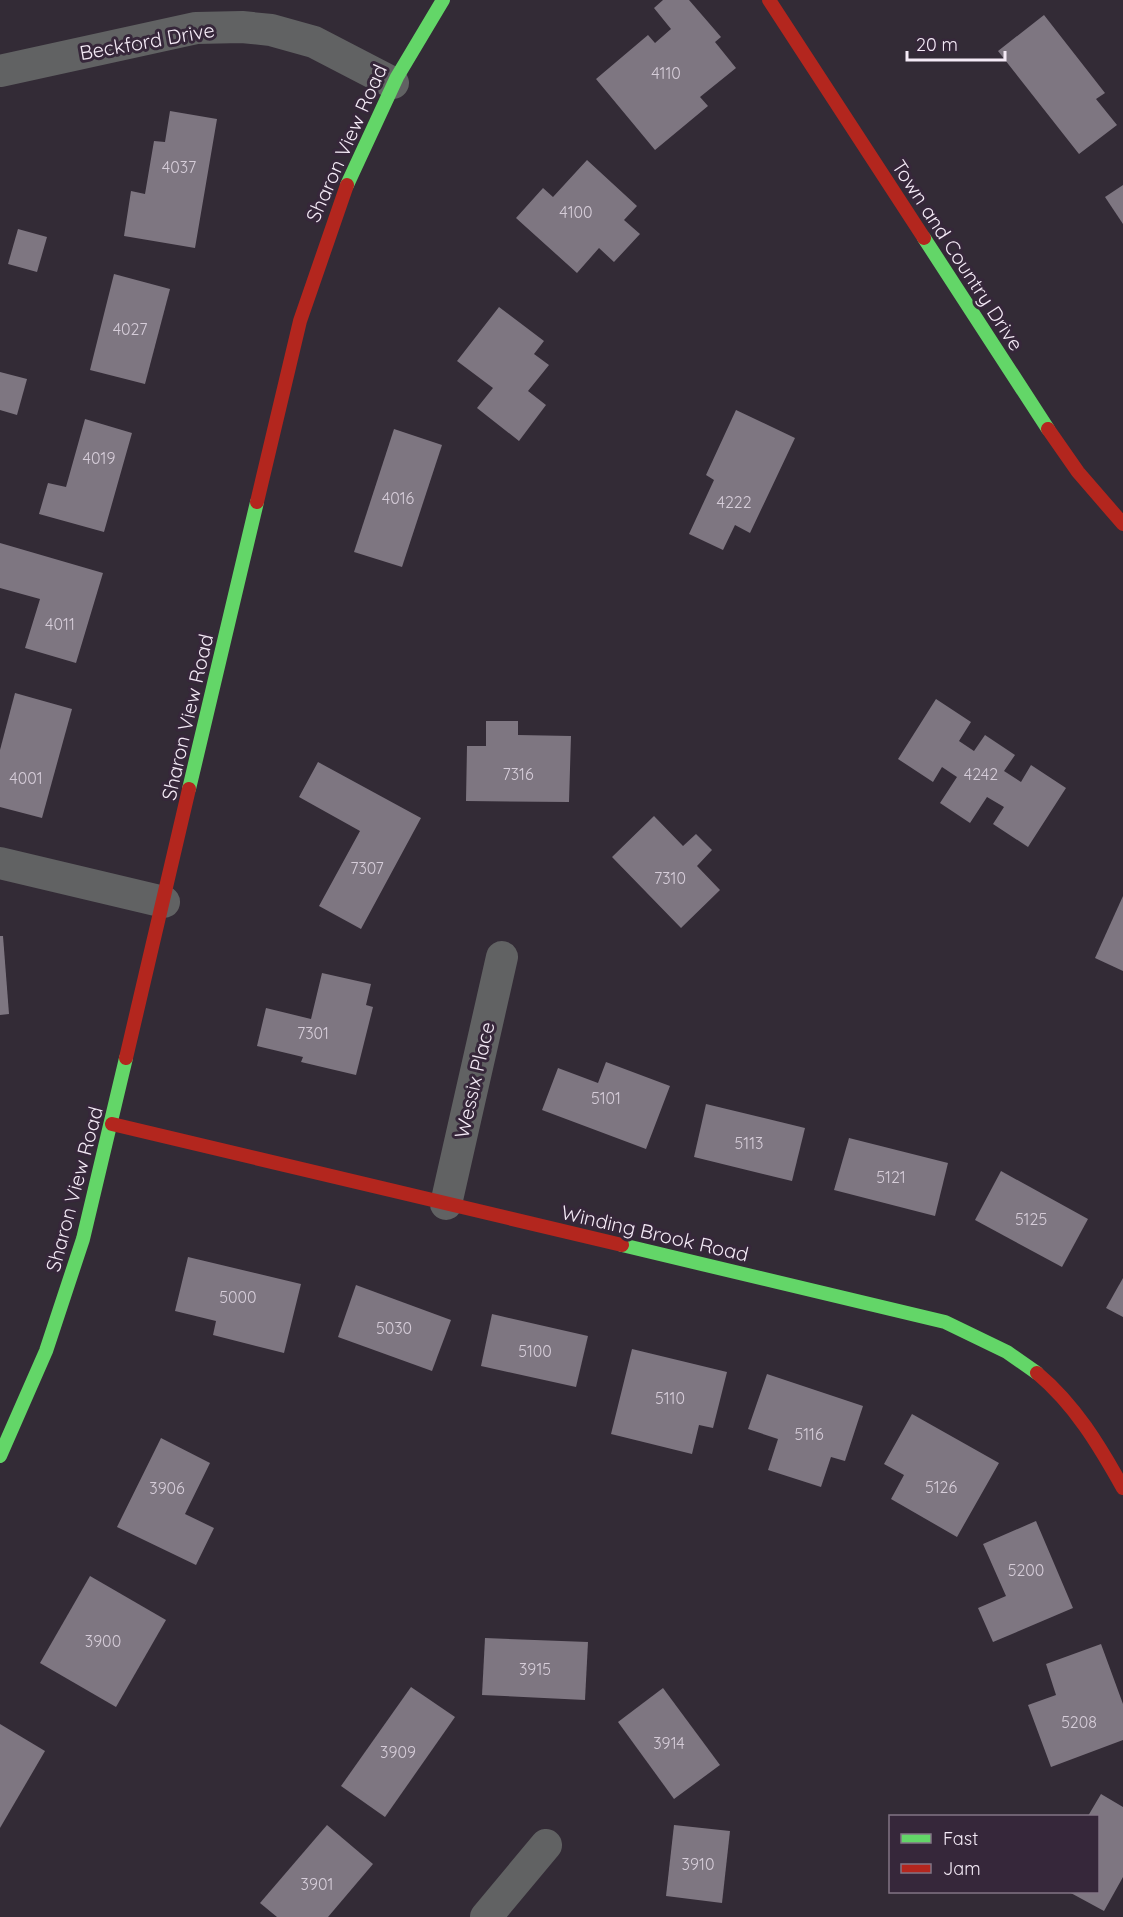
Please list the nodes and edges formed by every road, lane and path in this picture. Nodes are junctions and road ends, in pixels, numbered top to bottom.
1 (443, 0) edge
2 (769, 0) edge
3 (0, 71) edge
4 (393, 83) junction
5 (1123, 524) edge
6 (0, 863) edge
7 (164, 902) junction
8 (502, 957) dead end
9 (112, 1124) junction
10 (446, 1204) junction
11 (0, 1456) edge
12 (1123, 1488) edge
13 (546, 1845) dead end
14 (486, 1917) edge

1 - 4 street, Sharon View Road
2 - 5 street, Town and Country Drive
3 - 4 street, Beckford Drive
4 - 7 street, Sharon View Road
6 - 7 street
7 - 9 street, Sharon View Road
8 - 10 street, Wessix Place
9 - 10 street, Winding Brook Road
9 - 11 street, Sharon View Road
10 - 12 street, Winding Brook Road
13 - 14 street

